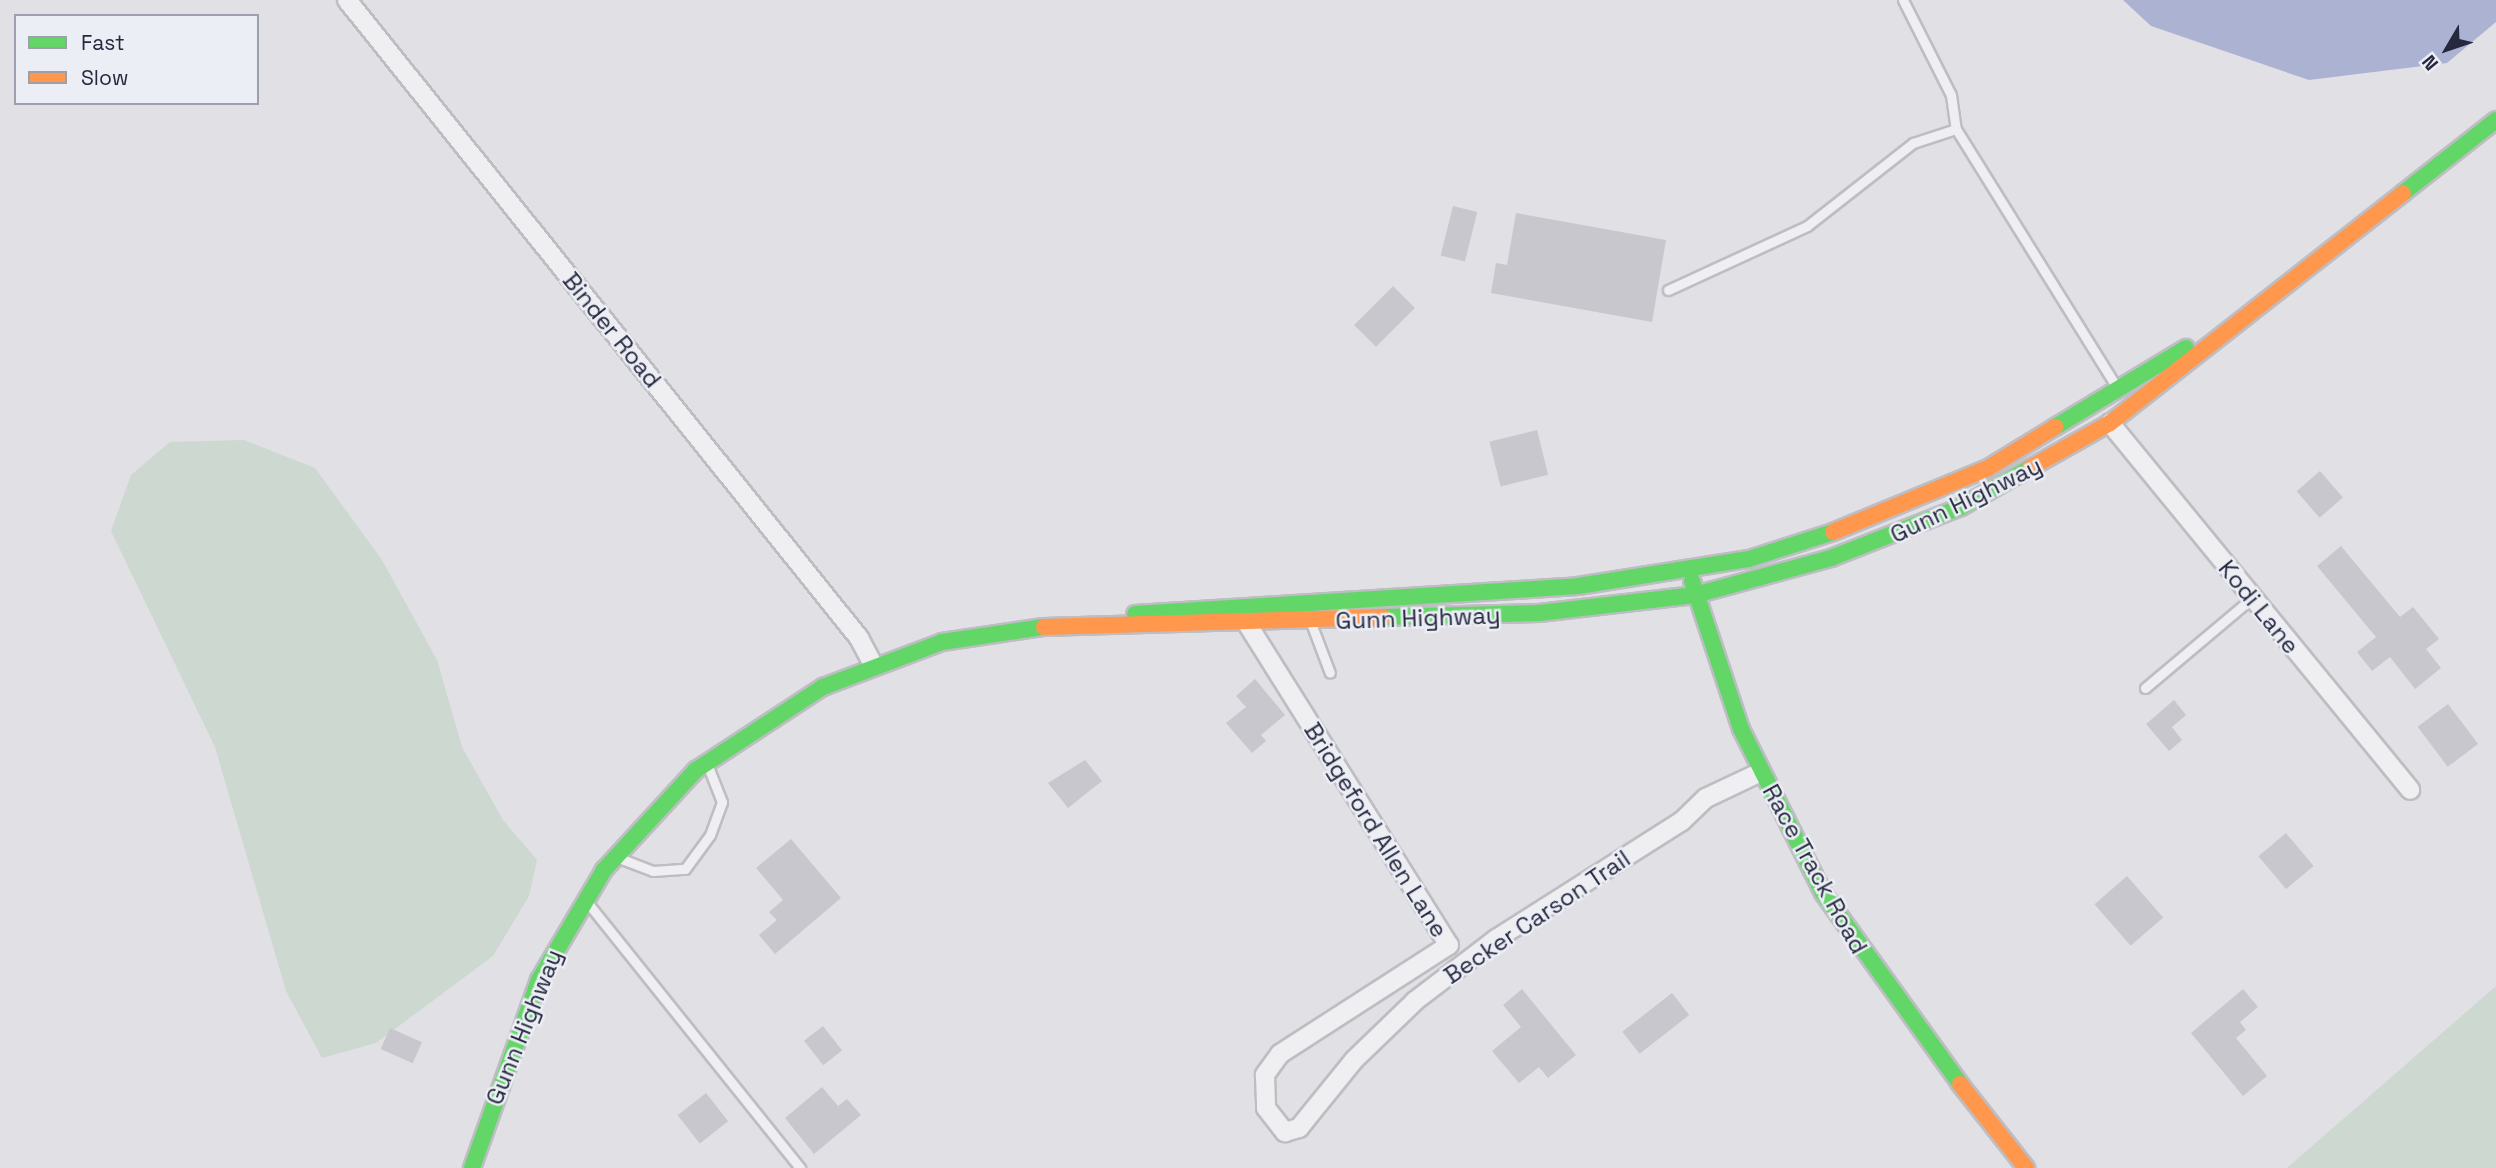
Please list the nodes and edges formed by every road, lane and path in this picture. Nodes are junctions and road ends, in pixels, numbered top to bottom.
1 (347, 0) edge
2 (1903, 0) edge
3 (2496, 121) edge
4 (1956, 129) junction
5 (1668, 290) dead end
6 (2237, 318) junction
7 (2119, 390) junction
8 (2110, 423) junction
9 (1690, 572) junction
10 (1695, 595) junction
11 (2252, 598) junction
12 (1310, 603) junction
13 (1076, 623) junction
14 (1311, 623) junction
15 (1248, 625) junction
16 (873, 664) junction
17 (1330, 673) dead end
18 (2145, 688) dead end
19 (706, 762) junction
20 (1761, 772) junction
21 (2410, 790) dead end
22 (615, 855) junction
23 (584, 898) junction
24 (1272, 1122) joint
25 (472, 1168) edge
26 (800, 1168) edge
27 (2026, 1168) edge

1 - 16 street, Binder Road
2 - 4 lane
3 - 6 main road, Gunn Highway
4 - 5 lane
4 - 7 lane
6 - 7 main road
6 - 8 main road, Gunn Highway
7 - 9 main road
8 - 10 main road, Gunn Highway
8 - 11 street, Kodi Lane
9 - 10 main road, Race Track Road
9 - 12 main road
10 - 14 main road, Gunn Highway
10 - 20 main road, Race Track Road
11 - 18 lane
11 - 21 street, Kodi Lane
12 - 13 main road
12 - 14 lane
13 - 15 main road, Gunn Highway
13 - 16 main road, Gunn Highway
14 - 15 main road, Gunn Highway
14 - 17 lane
15 - 24 street, Bridgeford Allen Lane
16 - 19 main road, Gunn Highway
19 - 22 main road, Gunn Highway
19 - 22 lane
20 - 24 street, Becker Carson Trail
20 - 27 main road, Race Track Road
22 - 23 main road, Gunn Highway
23 - 25 main road, Gunn Highway
23 - 26 lane

